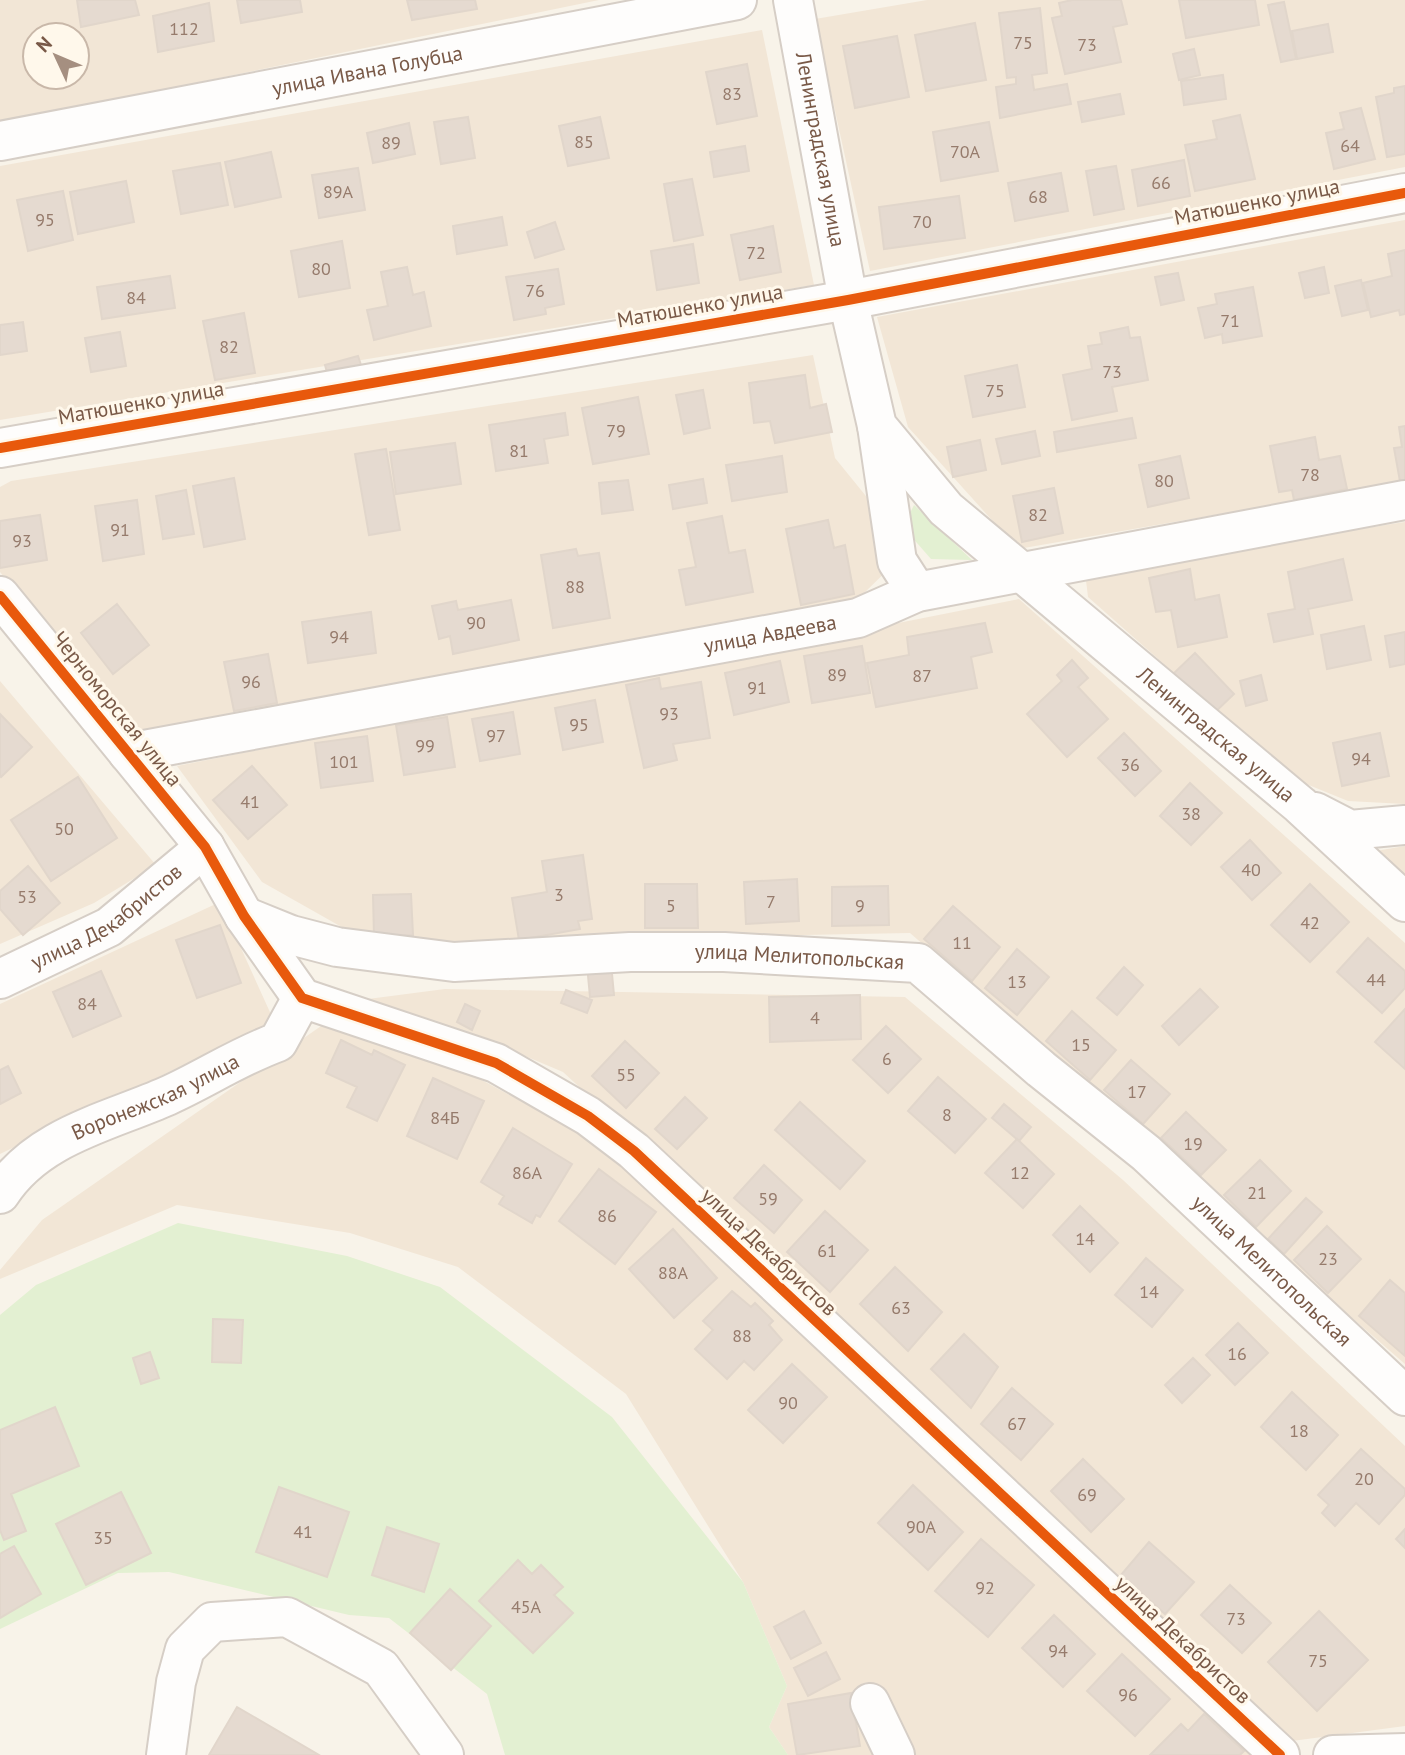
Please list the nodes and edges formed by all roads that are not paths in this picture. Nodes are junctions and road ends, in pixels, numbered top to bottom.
1 (737, 0) edge
2 (793, 0) edge
3 (0, 141) edge
4 (1405, 193) edge
5 (848, 300) junction
6 (877, 426) junction
7 (0, 448) edge
8 (1405, 500) edge
9 (1023, 571) junction
10 (917, 592) junction
11 (0, 596) edge
12 (128, 753) junction
13 (1300, 805) junction
14 (1405, 825) edge
15 (205, 847) junction
16 (1405, 902) edge
17 (244, 916) junction
18 (0, 979) edge
19 (302, 998) junction
20 (0, 1194) edge
21 (1405, 1396) edge
22 (870, 1703) dead end
23 (1405, 1753) edge
24 (166, 1755) edge
25 (443, 1755) edge
26 (895, 1755) edge
27 (1279, 1755) edge
28 (1333, 1755) edge

1 - 3 street, улица Ивана Голубца
2 - 5 street, Ленинградская улица
4 - 5 street, Матюшенко улица
5 - 6 street, Ленинградская улица
5 - 7 street, Матюшенко улица
6 - 9 street, Ленинградская улица
6 - 10 street, Ленинградская улица
8 - 9 street, улица Авдеева
9 - 10 street, улица Авдеева
9 - 13 street, Ленинградская улица
10 - 12 street, улица Авдеева
11 - 12 street, Черноморская улица
12 - 15 street, Черноморская улица
13 - 14 street
13 - 16 street, Ленинградская улица
15 - 17 street, улица Декабристов
15 - 18 street, улица Декабристов
17 - 19 street, улица Декабристов
17 - 21 street, улица Мелитопольская
19 - 20 street, Воронежская улица
19 - 27 street, улица Декабристов
22 - 26 street
23 - 28 street
24 - 25 street

